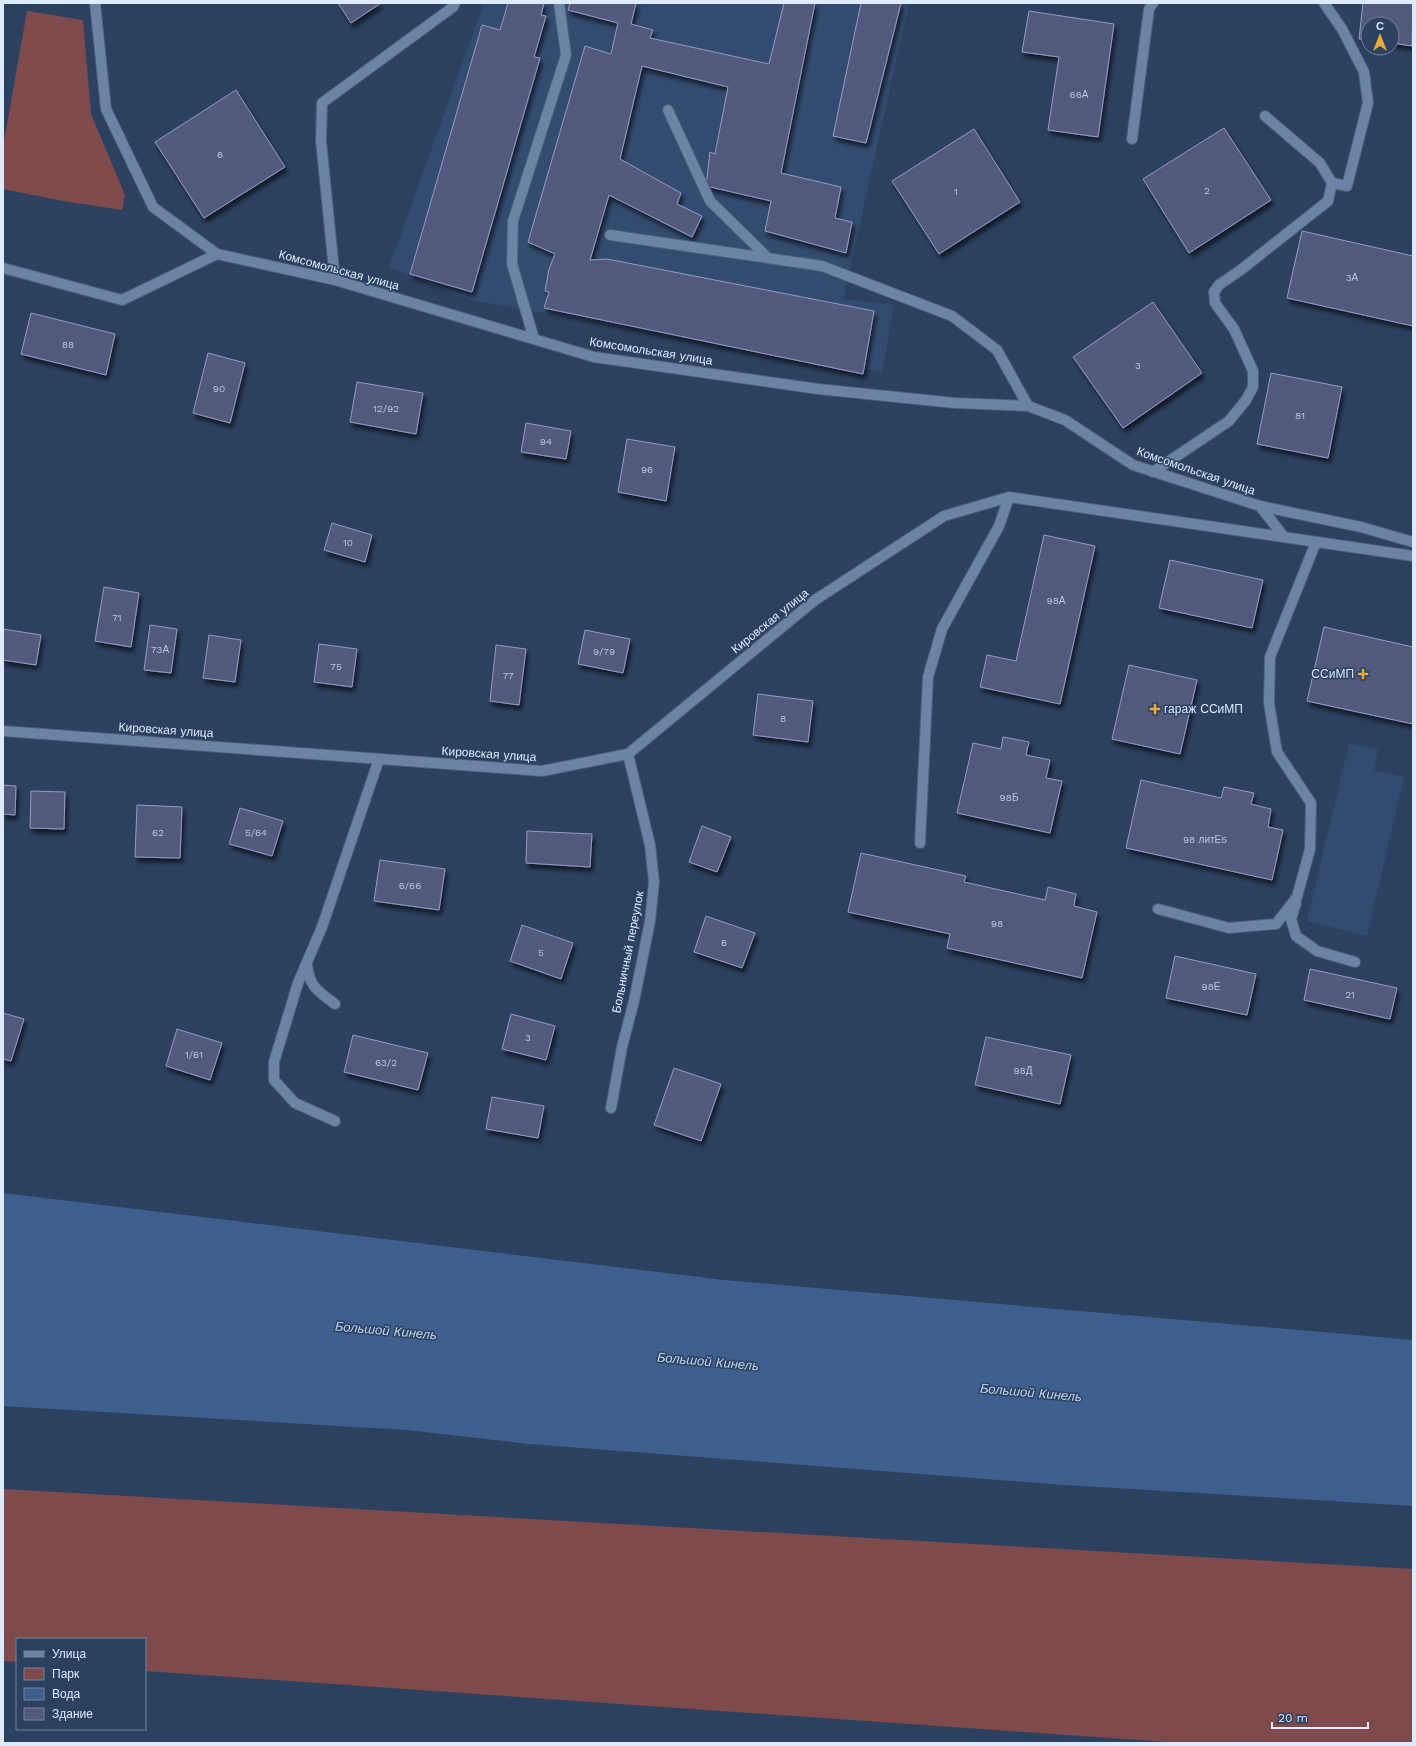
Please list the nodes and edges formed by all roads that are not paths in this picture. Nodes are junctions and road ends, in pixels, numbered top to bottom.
1 (94, 3) edge
2 (455, 3) edge
3 (559, 3) edge
4 (1153, 3) edge
5 (1324, 3) edge
6 (668, 110) dead end
7 (1265, 116) dead end
8 (1132, 139) dead end
9 (1332, 183) junction
10 (610, 235) dead end
11 (217, 254) junction
12 (768, 258) junction
13 (3, 268) edge
14 (335, 280) junction
15 (534, 339) junction
16 (1028, 406) junction
17 (1153, 472) junction
18 (1009, 497) junction
19 (1260, 506) junction
20 (1284, 538) junction
21 (1316, 542) junction
22 (1413, 542) edge
23 (1413, 556) edge
24 (3, 731) edge
25 (628, 754) junction
26 (379, 759) junction
27 (920, 843) dead end
28 (1297, 897) junction
29 (1158, 909) dead end
30 (306, 962) junction
31 (1355, 962) dead end
32 (335, 1004) dead end
33 (611, 1108) dead end
34 (335, 1121) dead end

1 - 11 street
2 - 14 street
3 - 15 street
4 - 8 street
5 - 9 street
6 - 12 street
7 - 9 street
9 - 17 street
10 - 12 street
11 - 13 street
11 - 14 street, Комсомольская улица
12 - 16 street
14 - 15 street, Комсомольская улица
15 - 16 street, Комсомольская улица
16 - 17 street, Комсомольская улица
17 - 19 street, Комсомольская улица
18 - 20 street
18 - 25 street, Кировская улица
18 - 27 street
19 - 20 street, Комсомольская улица
19 - 22 street
20 - 21 street
21 - 23 street
21 - 28 street
24 - 26 street, Кировская улица
25 - 26 street, Кировская улица
25 - 33 street, Больничный переулок
26 - 30 street
28 - 29 street
28 - 31 street
30 - 32 street
30 - 34 street

